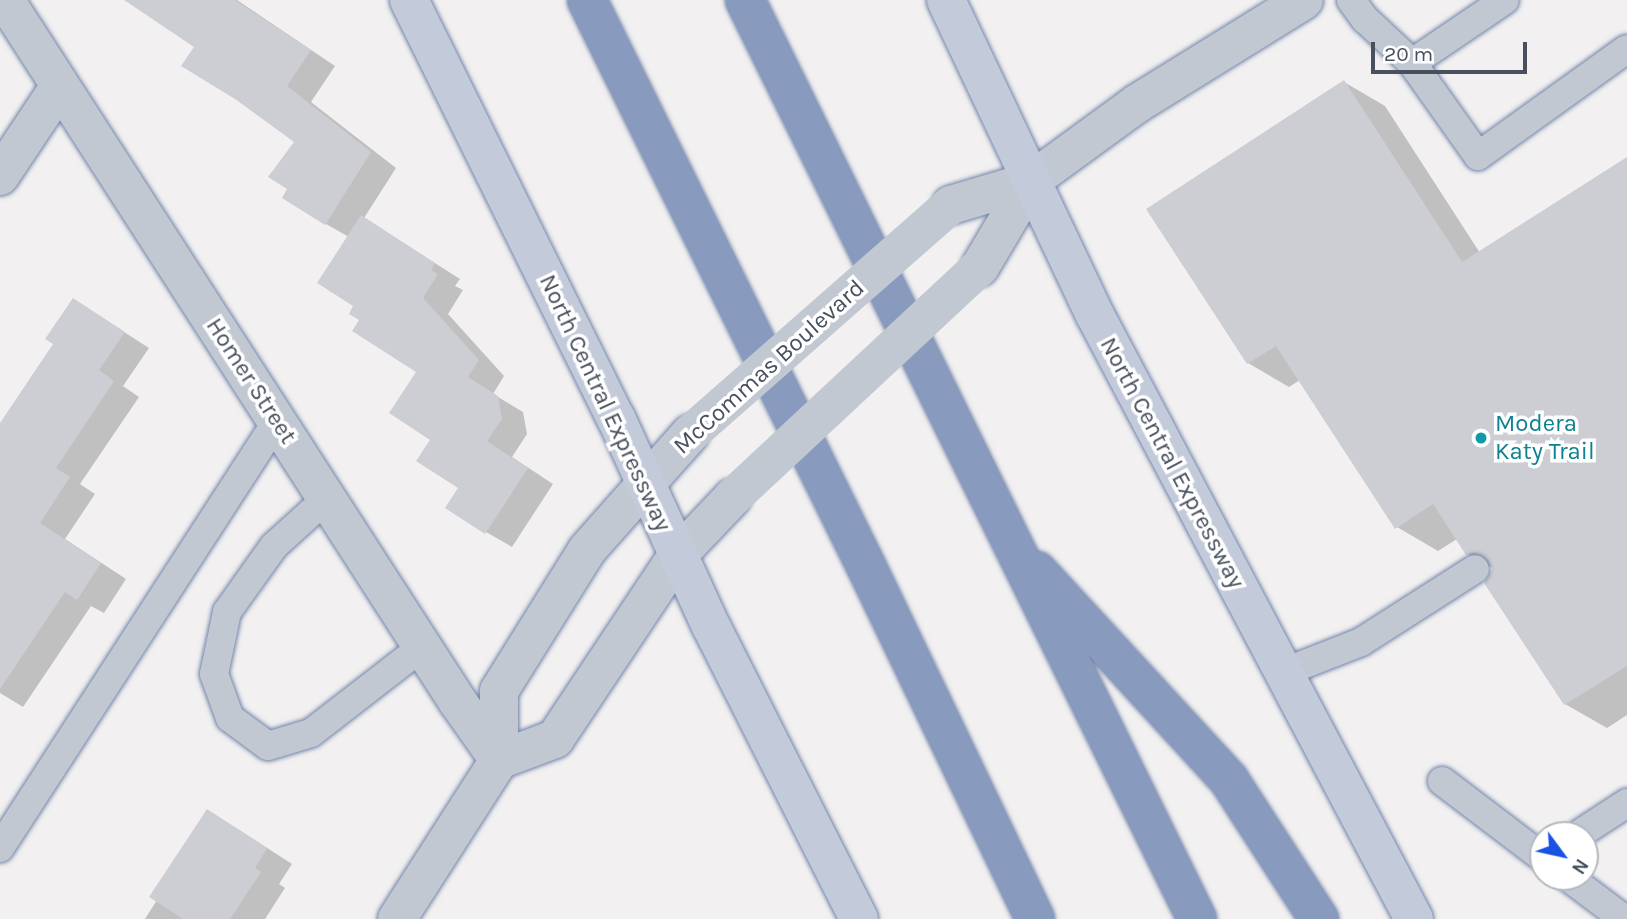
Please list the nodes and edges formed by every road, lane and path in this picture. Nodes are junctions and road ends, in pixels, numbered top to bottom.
1 (5, 0) edge
2 (409, 0) edge
3 (587, 0) edge
4 (745, 0) edge
5 (946, 0) edge
6 (1351, 0) edge
7 (1506, 0) edge
8 (1301, 1) edge
9 (1627, 49) edge
10 (1412, 63) junction
11 (60, 86) junction
12 (0, 176) edge
13 (1031, 181) junction
14 (277, 421) junction
15 (645, 482) junction
16 (327, 498) junction
17 (1008, 539) junction
18 (677, 556) junction
19 (1475, 569) dead end
20 (422, 647) junction
21 (1282, 673) junction
22 (499, 760) junction
23 (1442, 781) dead end
24 (1627, 803) edge
25 (1599, 821) edge
26 (1529, 847) edge
27 (0, 848) edge
28 (1587, 891) edge
29 (397, 919) edge
30 (859, 919) edge
31 (1035, 919) edge
32 (1197, 919) edge
33 (1319, 919) edge
34 (1414, 919) edge
35 (1624, 919) edge

1 - 11 street, Homer Street
2 - 15 main road, North Central Expressway
3 - 31 highway
4 - 17 highway
5 - 13 main road, North Central Expressway
6 - 10 lane
7 - 10 lane
8 - 13 street, McCommas Boulevard
9 - 10 lane
11 - 12 street
11 - 14 street, Homer Street
13 - 15 street, McCommas Boulevard, bridge
13 - 18 street, McCommas Boulevard, bridge
13 - 21 main road, North Central Expressway
14 - 16 street, Homer Street
14 - 27 lane
15 - 18 main road, North Central Expressway
15 - 22 street, McCommas Boulevard
16 - 20 street, Homer Street
16 - 20 lane
17 - 32 highway
17 - 33 highway
18 - 22 street, McCommas Boulevard
18 - 30 main road, North Central Expressway
19 - 21 lane
20 - 22 street, Homer Street
21 - 34 main road, North Central Expressway
22 - 29 street
23 - 26 lane
24 - 25 lane
28 - 35 lane

